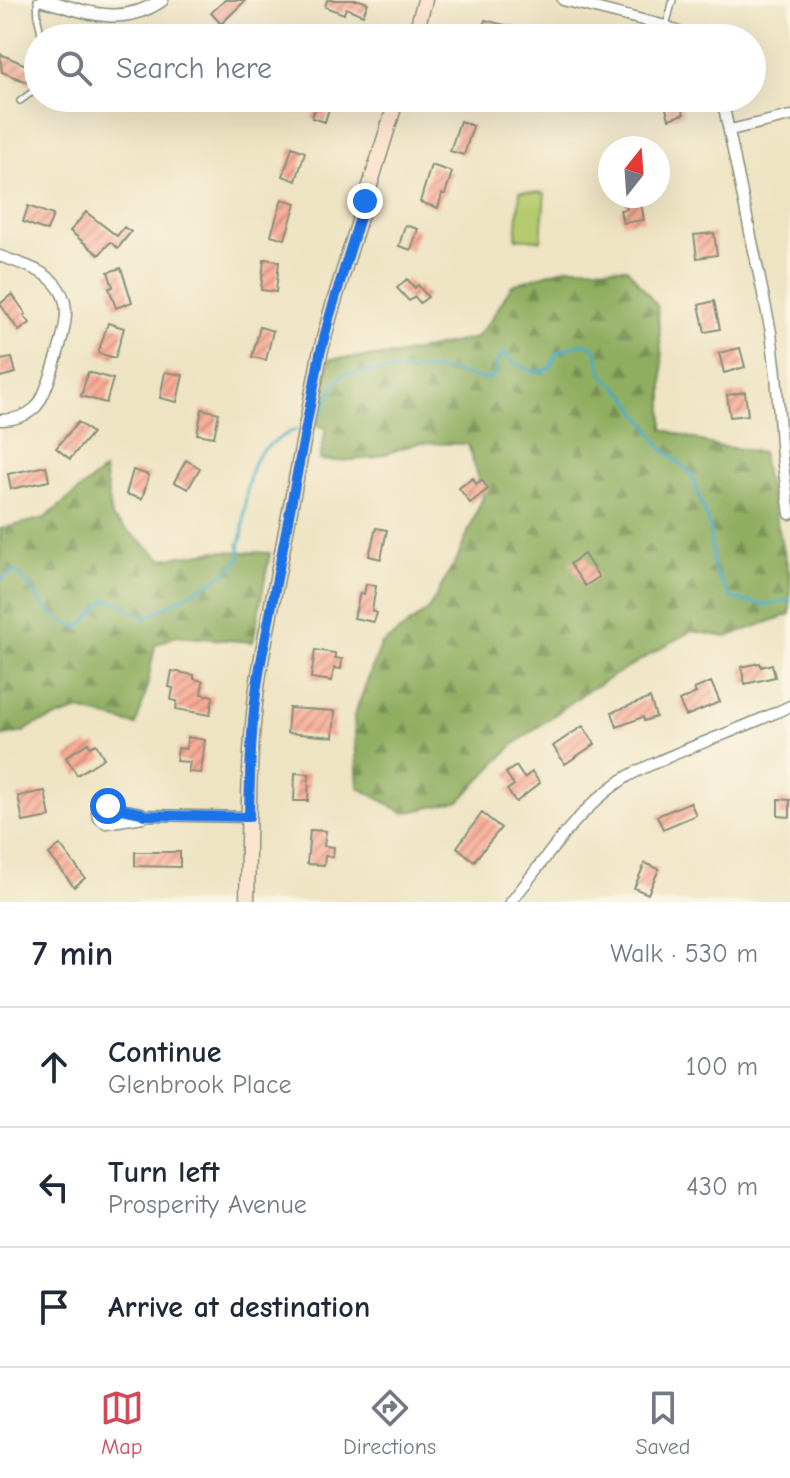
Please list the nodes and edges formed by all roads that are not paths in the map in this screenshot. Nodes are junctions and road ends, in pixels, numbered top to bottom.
1 (40, 0) edge
2 (162, 0) edge
3 (425, 0) edge
4 (563, 0) edge
5 (673, 0) edge
6 (602, 5) edge
7 (39, 24) edge
8 (418, 24) edge
9 (660, 24) edge
10 (667, 24) edge
11 (24, 98) edge
12 (20, 101) dead end
13 (393, 112) edge
14 (726, 112) edge
15 (790, 116) edge
16 (730, 130) junction
17 (0, 256) edge
18 (0, 420) edge
19 (790, 514) edge
20 (790, 706) edge
21 (144, 815) dead end
22 (249, 817) junction
23 (247, 902) edge
24 (511, 902) edge

1 - 2 street
1 - 7 lane
3 - 8 main road
4 - 6 street
5 - 10 lane
6 - 9 street
11 - 12 lane
13 - 22 main road
14 - 16 street
15 - 16 street
16 - 19 street
17 - 18 street
20 - 24 street
21 - 22 street
22 - 23 main road

